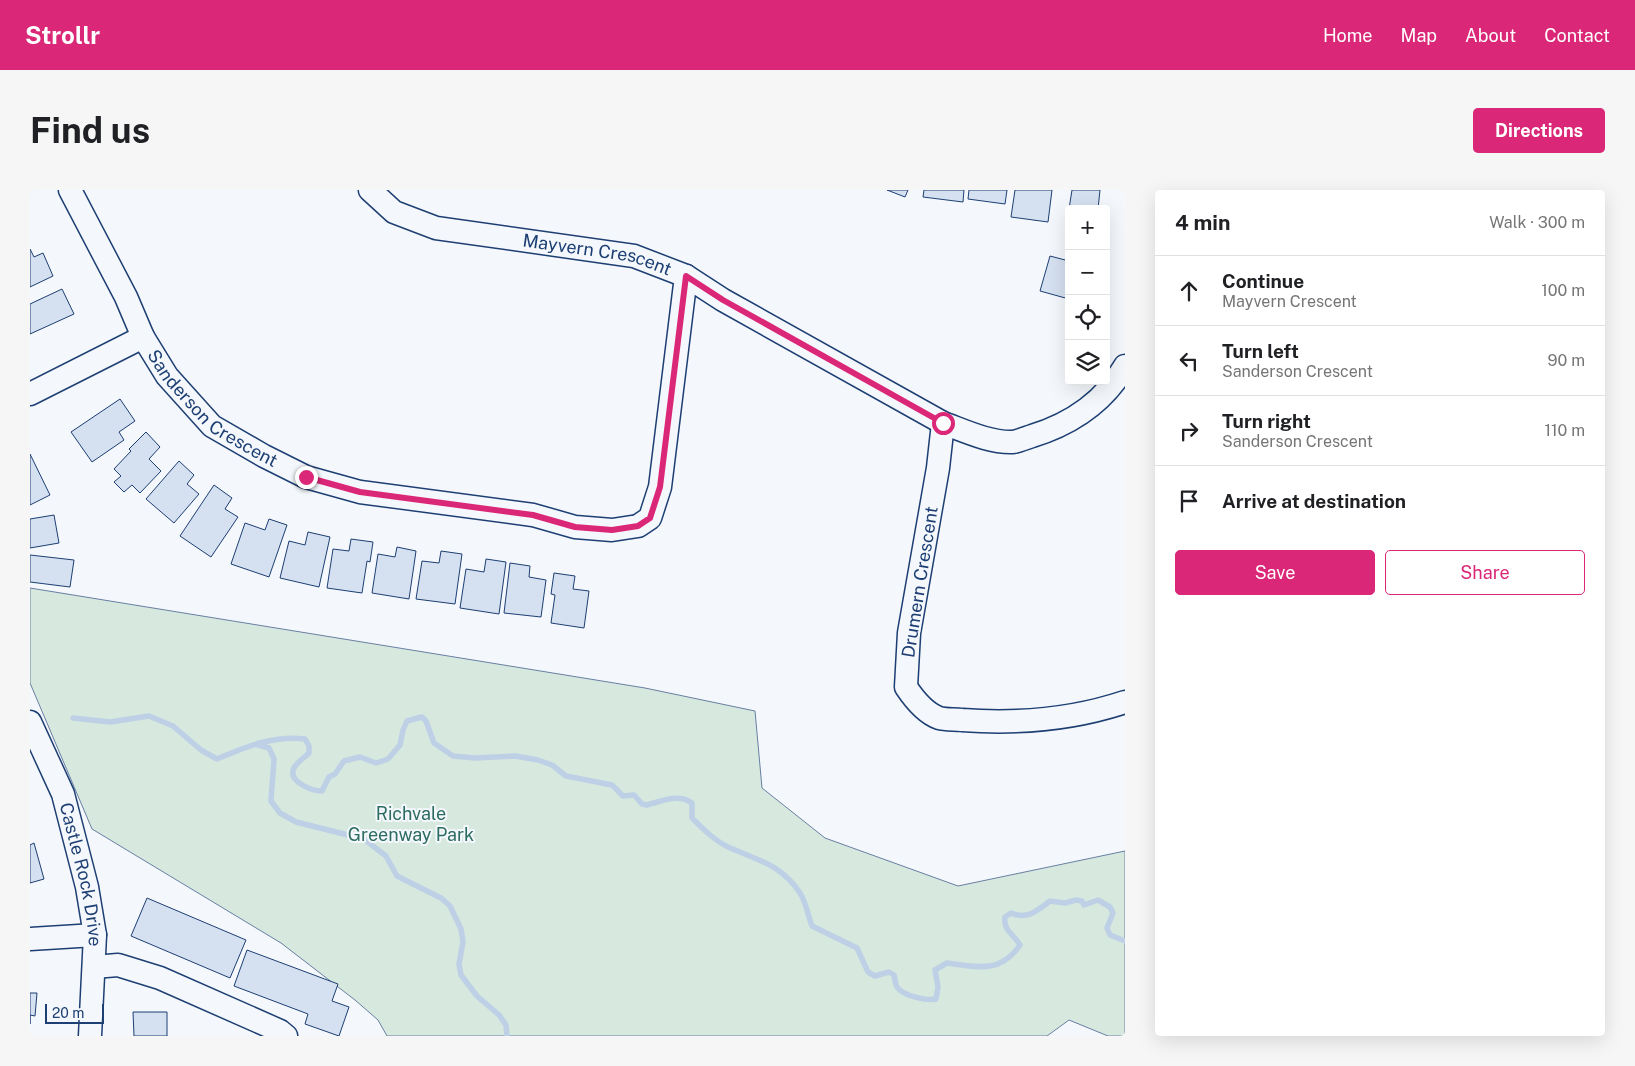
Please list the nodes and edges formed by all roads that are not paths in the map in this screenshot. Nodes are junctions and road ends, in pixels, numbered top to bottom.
1 (70, 190) edge
2 (370, 190) edge
3 (686, 276) junction
4 (143, 337) junction
5 (1125, 366) edge
6 (30, 394) edge
7 (943, 423) junction
8 (1125, 702) edge
9 (30, 722) edge
10 (95, 935) junction
11 (30, 940) edge
12 (94, 967) junction
13 (90, 1036) edge
14 (286, 1036) edge

1 - 4 street, Sanderson Crescent
2 - 3 street, Mayvern Crescent
3 - 4 street, Sanderson Crescent
3 - 7 street, Mayvern Crescent
4 - 6 street
5 - 7 street, Mayvern Crescent
7 - 8 street, Drumern Crescent
9 - 10 street, Castle Rock Drive
10 - 11 street
10 - 12 street, Castle Rock Drive
12 - 13 street, Castle Rock Drive
12 - 14 street

